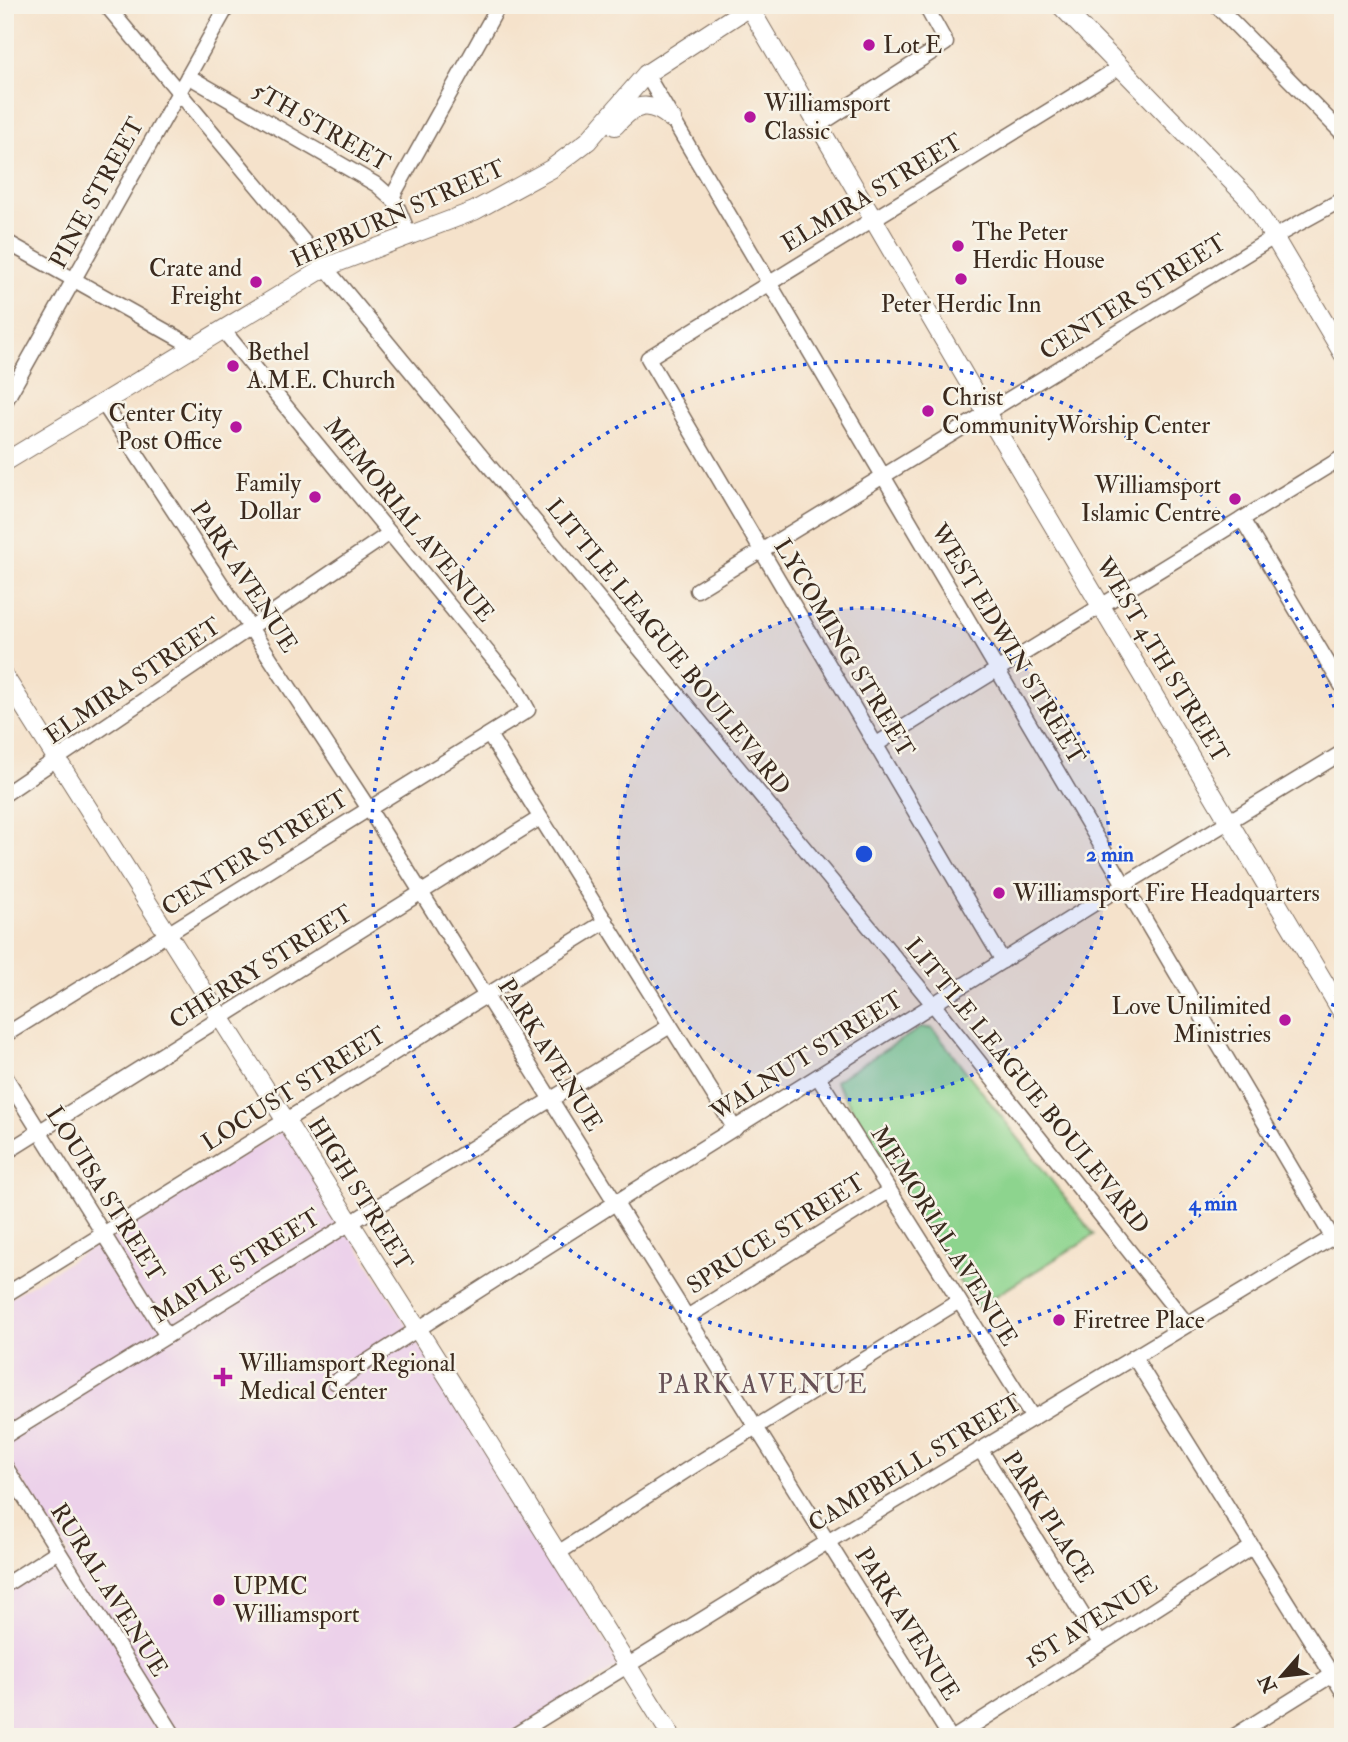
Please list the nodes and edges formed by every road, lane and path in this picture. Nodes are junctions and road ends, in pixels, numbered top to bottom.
1 (106, 5) edge
2 (228, 5) edge
3 (499, 5) edge
4 (925, 5) edge
5 (1060, 5) edge
6 (1216, 5) edge
7 (750, 6) edge
8 (1120, 66) junction
9 (646, 74) junction
10 (188, 76) junction
11 (179, 92) junction
12 (672, 119) junction
13 (819, 125) junction
14 (1343, 134) edge
15 (588, 141) junction
16 (392, 197) junction
17 (1343, 199) edge
18 (873, 219) junction
19 (410, 237) junction
20 (1274, 237) junction
21 (5, 242) edge
22 (326, 268) junction
23 (74, 280) junction
24 (769, 284) junction
25 (223, 330) junction
26 (194, 347) junction
27 (1343, 354) edge
28 (648, 358) joint
29 (5, 402) edge
30 (103, 403) junction
31 (987, 414) junction
32 (1343, 457) edge
33 (5, 462) edge
34 (883, 477) junction
35 (1242, 519) junction
36 (390, 533) junction
37 (761, 552) junction
38 (698, 590) dead end
39 (1101, 606) junction
40 (251, 629) junction
41 (997, 670) junction
42 (5, 677) edge
43 (1343, 688) edge
44 (528, 710) joint
45 (489, 735) junction
46 (875, 745) junction
47 (1343, 751) edge
48 (58, 760) junction
49 (5, 794) edge
50 (369, 809) junction
51 (540, 818) junction
52 (1229, 821) junction
53 (1124, 885) junction
54 (422, 894) junction
55 (606, 921) junction
56 (168, 934) junction
57 (1003, 961) junction
58 (486, 996) junction
59 (933, 1004) junction
60 (1343, 1014) edge
61 (221, 1019) junction
62 (670, 1026) junction
63 (5, 1035) edge
64 (5, 1076) edge
65 (818, 1077) junction
66 (551, 1100) junction
67 (285, 1121) junction
68 (735, 1129) junction
69 (39, 1132) junction
70 (5, 1153) edge
71 (889, 1191) junction
72 (615, 1203) junction
73 (349, 1223) junction
74 (1337, 1234) edge
75 (103, 1235) junction
76 (5, 1295) edge
77 (958, 1301) junction
78 (687, 1317) junction
79 (1188, 1324) junction
80 (417, 1329) junction
81 (167, 1336) junction
82 (1134, 1357) junction
83 (335, 1382) dead end
84 (1033, 1418) junction
85 (757, 1427) junction
86 (5, 1436) edge
87 (980, 1450) junction
88 (5, 1466) edge
89 (829, 1541) junction
90 (1252, 1546) junction
91 (58, 1551) junction
92 (558, 1553) junction
93 (5, 1585) edge
94 (1100, 1643) junction
95 (629, 1665) junction
96 (1332, 1675) junction
97 (1343, 1692) edge
98 (175, 1737) edge
99 (512, 1737) edge
100 (672, 1737) edge
101 (950, 1737) edge
102 (955, 1737) edge
103 (1233, 1737) edge

1 - 11 street, LITTLE LEAGUE BOULEVARD
2 - 10 street, PINE STREET
3 - 16 street
4 - 13 street
5 - 8 main road
6 - 14 street
7 - 9 main road, HEPBURN STREET
7 - 13 main road, WEST 4TH STREET
8 - 18 street, ELMIRA STREET
8 - 20 main road
9 - 12 street, WEST EDWIN STREET
9 - 15 main road, HEPBURN STREET
10 - 11 street, PINE STREET
10 - 16 street, 5TH STREET
11 - 22 street, LITTLE LEAGUE BOULEVARD
11 - 23 street, PINE STREET
12 - 15 main road
12 - 24 street, WEST EDWIN STREET
13 - 18 main road, WEST 4TH STREET
15 - 19 main road, HEPBURN STREET
16 - 19 street, 5TH STREET
17 - 20 street, CENTER STREET
18 - 24 street, ELMIRA STREET
18 - 31 main road, WEST 4TH STREET
19 - 22 main road, HEPBURN STREET
20 - 27 main road
20 - 31 street, CENTER STREET
21 - 23 street
22 - 25 main road, HEPBURN STREET
22 - 59 street, LITTLE LEAGUE BOULEVARD
23 - 26 street
23 - 29 street, PINE STREET
24 - 28 street, ELMIRA STREET
24 - 34 street, WEST EDWIN STREET
25 - 26 main road, HEPBURN STREET
25 - 36 street, MEMORIAL AVENUE
26 - 30 main road, HEPBURN STREET
28 - 37 street, LYCOMING STREET
30 - 33 main road, HEPBURN STREET
30 - 40 street, PARK AVENUE
31 - 34 street, CENTER STREET
31 - 39 main road, WEST 4TH STREET
32 - 35 street
34 - 37 street, CENTER STREET
34 - 41 street, WEST EDWIN STREET
35 - 39 street
35 - 43 street
36 - 40 street, ELMIRA STREET
36 - 44 street, MEMORIAL AVENUE
37 - 38 street, CENTER STREET
37 - 46 street, LYCOMING STREET
39 - 41 street
39 - 52 main road, WEST 4TH STREET
40 - 48 street, ELMIRA STREET
40 - 50 street, PARK AVENUE
41 - 46 street
41 - 53 street, WEST EDWIN STREET
42 - 48 main road, HIGH STREET
44 - 45 street, CENTER STREET
45 - 50 street, CENTER STREET
45 - 51 street
46 - 57 street, LYCOMING STREET
47 - 52 street, WALNUT STREET
48 - 49 street, ELMIRA STREET
48 - 56 main road, HIGH STREET
50 - 54 street, PARK AVENUE
50 - 56 street, CENTER STREET
51 - 54 street, CHERRY STREET
51 - 55 street
52 - 53 street, WALNUT STREET
52 - 60 main road, WEST 4TH STREET
53 - 57 street, WALNUT STREET
53 - 74 street, WEST EDWIN STREET
54 - 58 street, PARK AVENUE
54 - 61 street, CHERRY STREET
55 - 58 street, LOCUST STREET
55 - 62 street
56 - 61 main road, HIGH STREET
56 - 63 street, CENTER STREET
57 - 59 street, WALNUT STREET
58 - 66 street, PARK AVENUE
58 - 67 street, LOCUST STREET
59 - 65 street, WALNUT STREET
59 - 79 street, LITTLE LEAGUE BOULEVARD
61 - 67 main road, HIGH STREET
61 - 69 street, CHERRY STREET
62 - 66 street, MAPLE STREET
62 - 68 street
64 - 69 street, LOUISA STREET
65 - 68 street, WALNUT STREET
65 - 71 street, MEMORIAL AVENUE
66 - 72 street, PARK AVENUE
66 - 73 street, MAPLE STREET
67 - 73 main road, HIGH STREET
67 - 75 street, LOCUST STREET
68 - 72 street, WALNUT STREET
69 - 70 street, CHERRY STREET
69 - 75 street, LOUISA STREET
71 - 77 street, MEMORIAL AVENUE
71 - 78 street, SPRUCE STREET
72 - 78 street, PARK AVENUE
72 - 80 street, WALNUT STREET
73 - 80 main road, HIGH STREET
73 - 81 street, MAPLE STREET
74 - 79 street, CAMPBELL STREET
75 - 76 street, LOCUST STREET
75 - 81 street, LOUISA STREET
77 - 84 street, MEMORIAL AVENUE
77 - 85 street
78 - 85 street, PARK AVENUE
79 - 82 street, CAMPBELL STREET
80 - 83 street, WALNUT STREET
80 - 92 main road, HIGH STREET
81 - 86 street, MAPLE STREET
82 - 84 street, CAMPBELL STREET
82 - 90 street
84 - 87 street, CAMPBELL STREET
85 - 89 street, PARK AVENUE
85 - 92 street
87 - 89 street, CAMPBELL STREET
87 - 94 street, PARK PLACE
88 - 91 street, RURAL AVENUE
89 - 95 street, CAMPBELL STREET
89 - 101 street, PARK AVENUE
90 - 94 street, 1ST AVENUE
90 - 96 street
91 - 93 street
91 - 98 street, RURAL AVENUE
92 - 95 main road, HIGH STREET
94 - 102 street, 1ST AVENUE
95 - 99 street, CAMPBELL STREET
95 - 100 main road, HIGH STREET
96 - 97 street
96 - 103 street

